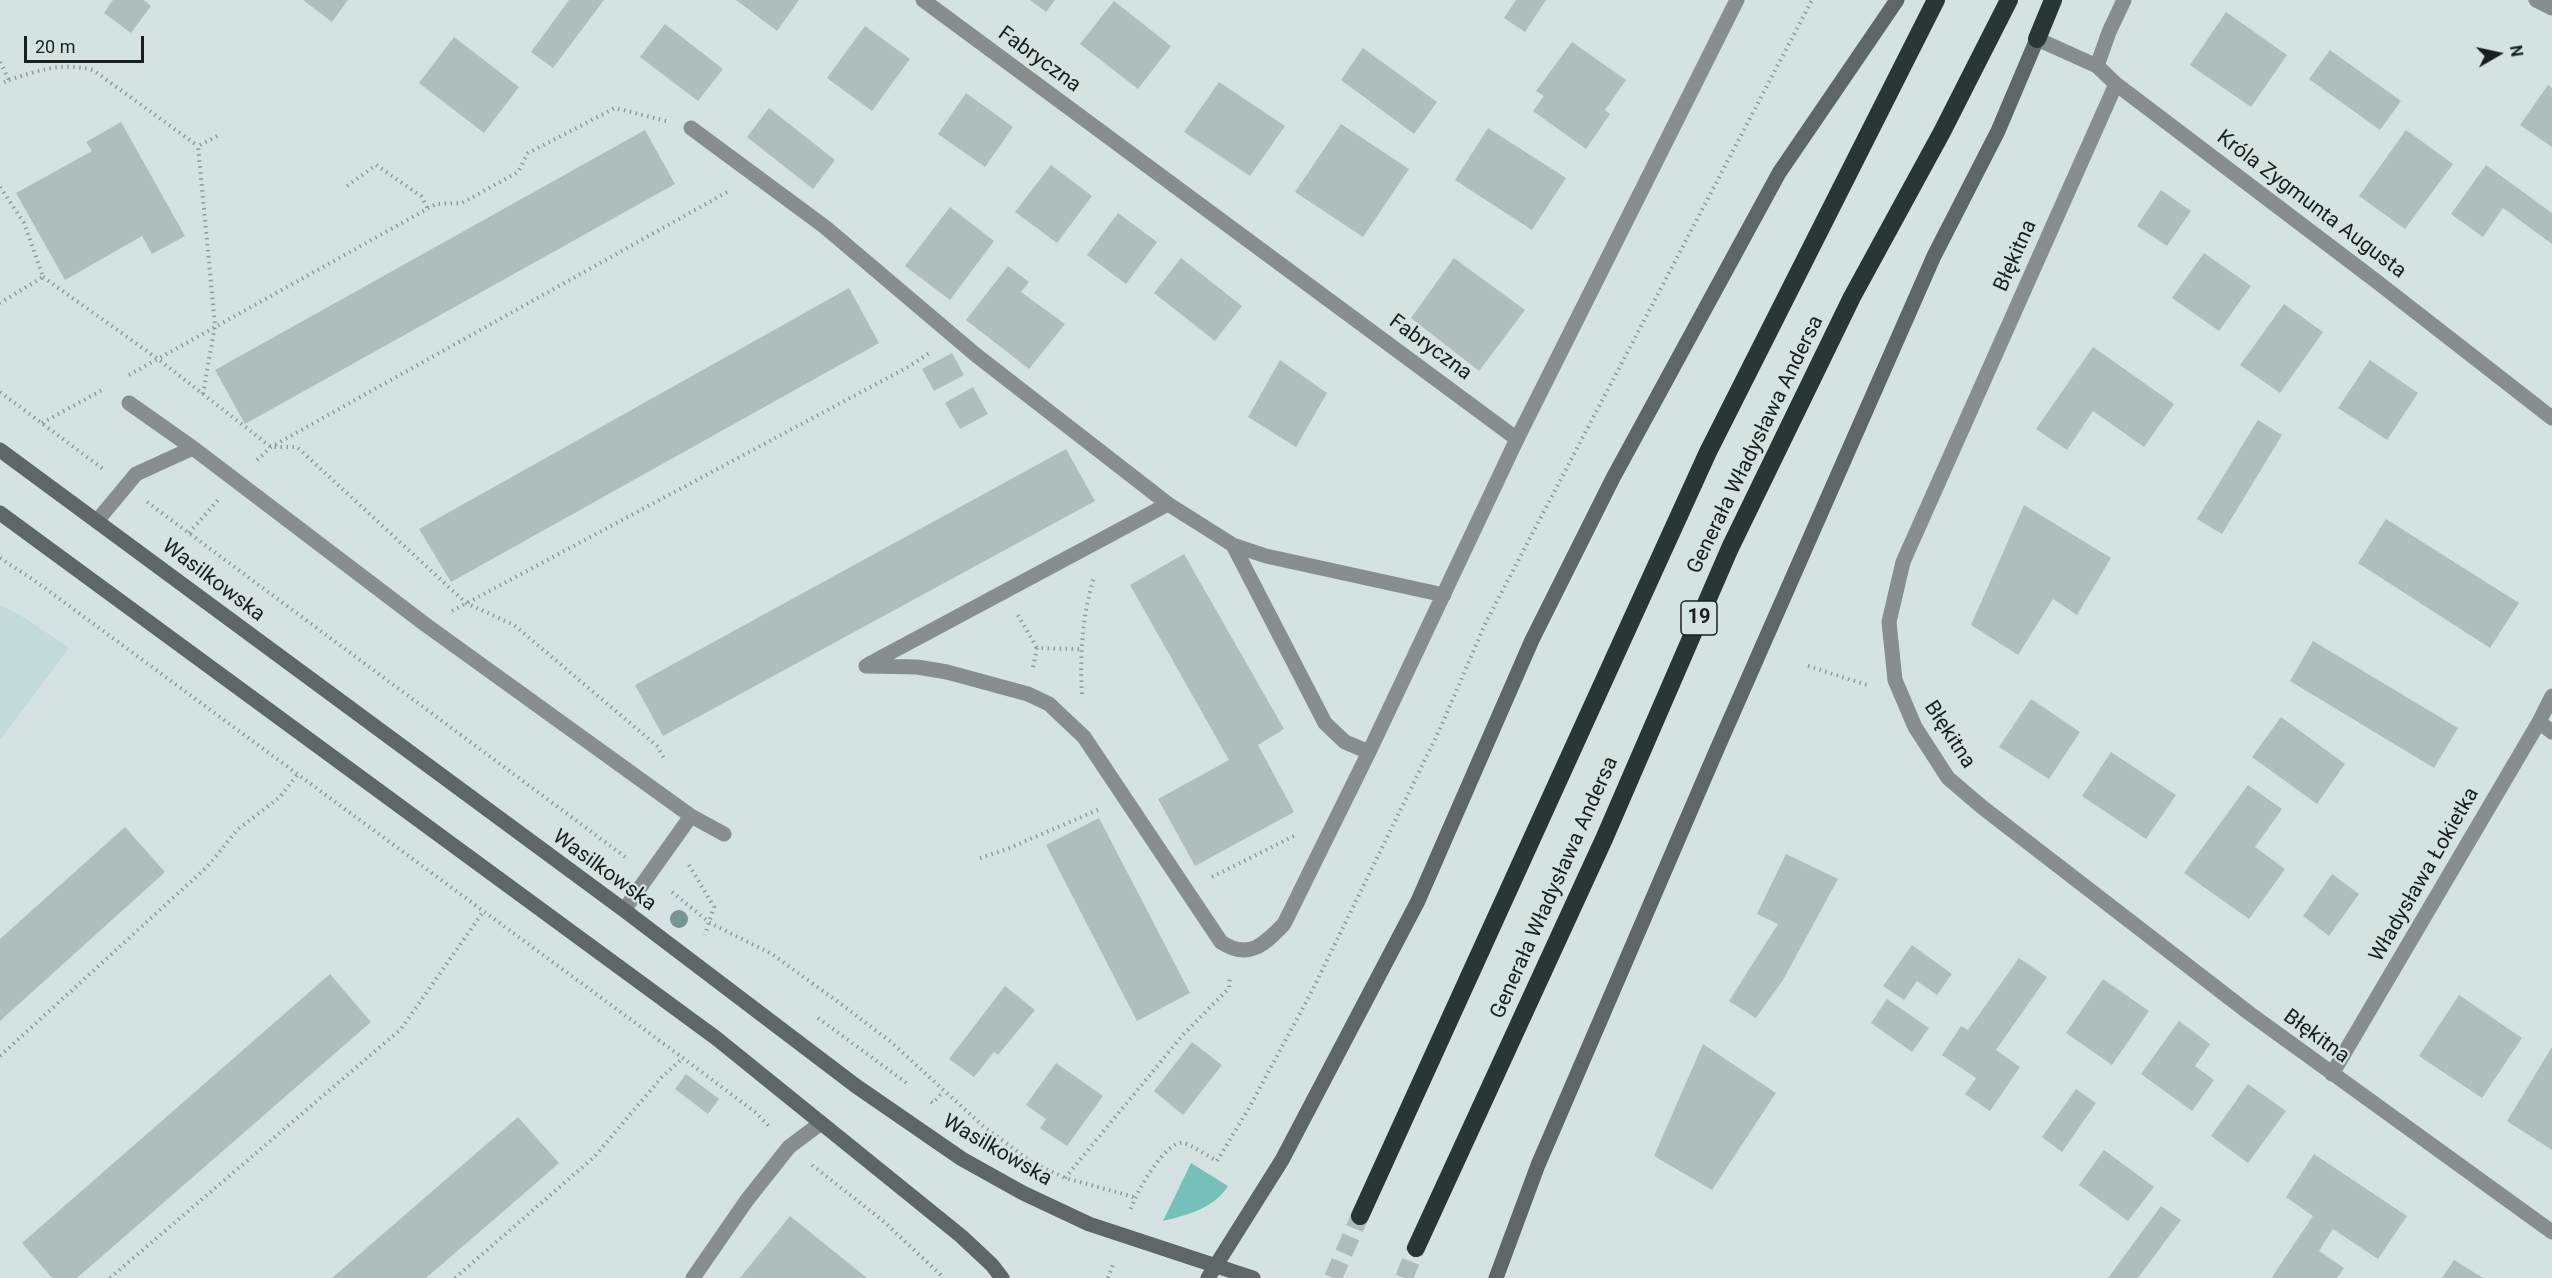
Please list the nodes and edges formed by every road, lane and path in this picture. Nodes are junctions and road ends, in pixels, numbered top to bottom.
1 (922, 0) edge
2 (1737, 0) edge
3 (1812, 0) edge
4 (1897, 0) edge
5 (1936, 0) edge
6 (2009, 0) edge
7 (2053, 0) edge
8 (2124, 0) edge
9 (2536, 0) edge
10 (2552, 8) edge
11 (2037, 39) junction
12 (0, 62) edge
13 (2097, 66) junction
14 (9, 80) junction
15 (0, 84) edge
16 (2116, 84) junction
17 (691, 128) joint
18 (221, 134) dead end
19 (198, 146) junction
20 (756, 176) junction
21 (347, 186) dead end
22 (0, 187) edge
23 (428, 209) junction
24 (43, 277) junction
25 (0, 303) edge
26 (215, 325) junction
27 (954, 337) junction
28 (158, 360) junction
29 (119, 381) dead end
30 (110, 386) dead end
31 (0, 392) edge
32 (203, 394) junction
33 (129, 403) dead end
34 (2552, 418) edge
35 (42, 423) junction
36 (1517, 439) junction
37 (271, 447) junction
38 (192, 448) junction
39 (0, 450) edge
40 (236, 480) junction
41 (127, 486) junction
42 (1168, 504) junction
43 (0, 513) edge
44 (97, 521) junction
45 (189, 533) junction
46 (1107, 537) junction
47 (1233, 545) junction
48 (0, 558) edge
49 (1005, 591) junction
50 (1444, 594) junction
51 (466, 603) junction
52 (426, 625) junction
53 (1037, 648) junction
54 (1080, 649) junction
55 (1808, 666) dead end
56 (1028, 694) junction
57 (2552, 696) edge
58 (1901, 697) junction
59 (2539, 722) junction
60 (2552, 732) edge
61 (1084, 737) junction
62 (1369, 752) junction
63 (667, 762) dead end
64 (297, 775) junction
65 (1125, 798) junction
66 (1339, 813) junction
67 (691, 816) junction
68 (724, 834) dead end
69 (674, 840) junction
70 (980, 858) dead end
71 (650, 874) junction
72 (1187, 890) junction
73 (624, 910) junction
74 (483, 912) junction
75 (710, 923) junction
76 (714, 942) dead end
77 (1233, 950) junction
78 (809, 1012) dead end
79 (0, 1056) edge
80 (683, 1058) junction
81 (2332, 1074) junction
82 (916, 1090) dead end
83 (943, 1092) junction
84 (924, 1096) dead end
85 (821, 1123) junction
86 (789, 1147) junction
87 (1065, 1178) junction
88 (1134, 1197) junction
89 (1360, 1216) tunnel mouth
90 (2552, 1232) edge
91 (1124, 1237) junction
92 (1416, 1248) tunnel mouth
93 (1216, 1264) junction
94 (110, 1278) edge
95 (455, 1278) edge
96 (693, 1278) edge
97 (944, 1278) edge
98 (1002, 1278) edge
99 (1108, 1278) edge
100 (1208, 1278) edge
101 (1253, 1278) edge
102 (1496, 1278) edge

1 - 36 street, Fabryczna
2 - 36 street
3 - 88 path
4 - 93 main road
5 - 89 highway, Generała Władysława Andersa
6 - 92 highway, Generała Władysława Andersa / 19
7 - 11 highway
8 - 13 street
9 - 10 street
11 - 13 street, Króla Zygmunta Augusta
11 - 102 main road
12 - 14 path
13 - 16 street, Króla Zygmunta Augusta
14 - 15 path
14 - 19 path
16 - 34 street, Króla Zygmunta Augusta
16 - 58 street, Błękitna
17 - 20 street
17 - 23 path
18 - 19 path
19 - 26 path
20 - 27 street
20 - 37 path
21 - 23 path
22 - 24 path
23 - 26 path
24 - 25 path
24 - 28 path
26 - 28 path
26 - 32 path
27 - 42 street
27 - 51 path
28 - 29 path
28 - 32 path
30 - 35 path
31 - 35 path
32 - 37 path
33 - 38 street
35 - 41 path
36 - 50 street
37 - 40 path
37 - 51 path
38 - 40 street
38 - 41 street
39 - 44 main road, Wasilkowska
40 - 45 path
40 - 52 street
41 - 44 street
41 - 45 path
42 - 46 street
42 - 47 street
43 - 85 main road
44 - 73 main road, Wasilkowska
45 - 71 path
46 - 49 street
46 - 54 path
47 - 50 street
47 - 62 street
48 - 64 path
49 - 53 path
49 - 56 street
50 - 62 street
51 - 52 path
51 - 63 path
52 - 67 street
53 - 54 path
53 - 56 path
54 - 61 path
55 - 58 path
56 - 61 street
57 - 59 street, Władysława Łokietka
58 - 81 street, Błękitna
59 - 60 street
59 - 81 street, Władysława Łokietka
61 - 65 street
62 - 66 street
64 - 74 path
64 - 79 path
65 - 70 path
65 - 72 street
66 - 72 path
66 - 77 street
67 - 68 street
67 - 69 street
69 - 71 street
69 - 75 path
71 - 73 street
71 - 75 path
72 - 77 street
73 - 91 main road, Wasilkowska
74 - 80 path
74 - 94 path
75 - 76 path
75 - 83 path
77 - 87 path
78 - 82 path
80 - 86 path
80 - 95 path
81 - 90 street, Błękitna
83 - 84 path
83 - 87 path
85 - 86 street
85 - 98 main road
86 - 96 street
86 - 97 path
87 - 88 path
88 - 91 path
91 - 93 main road, Wasilkowska
91 - 99 path
93 - 100 main road
93 - 101 main road, Wasilkowska

